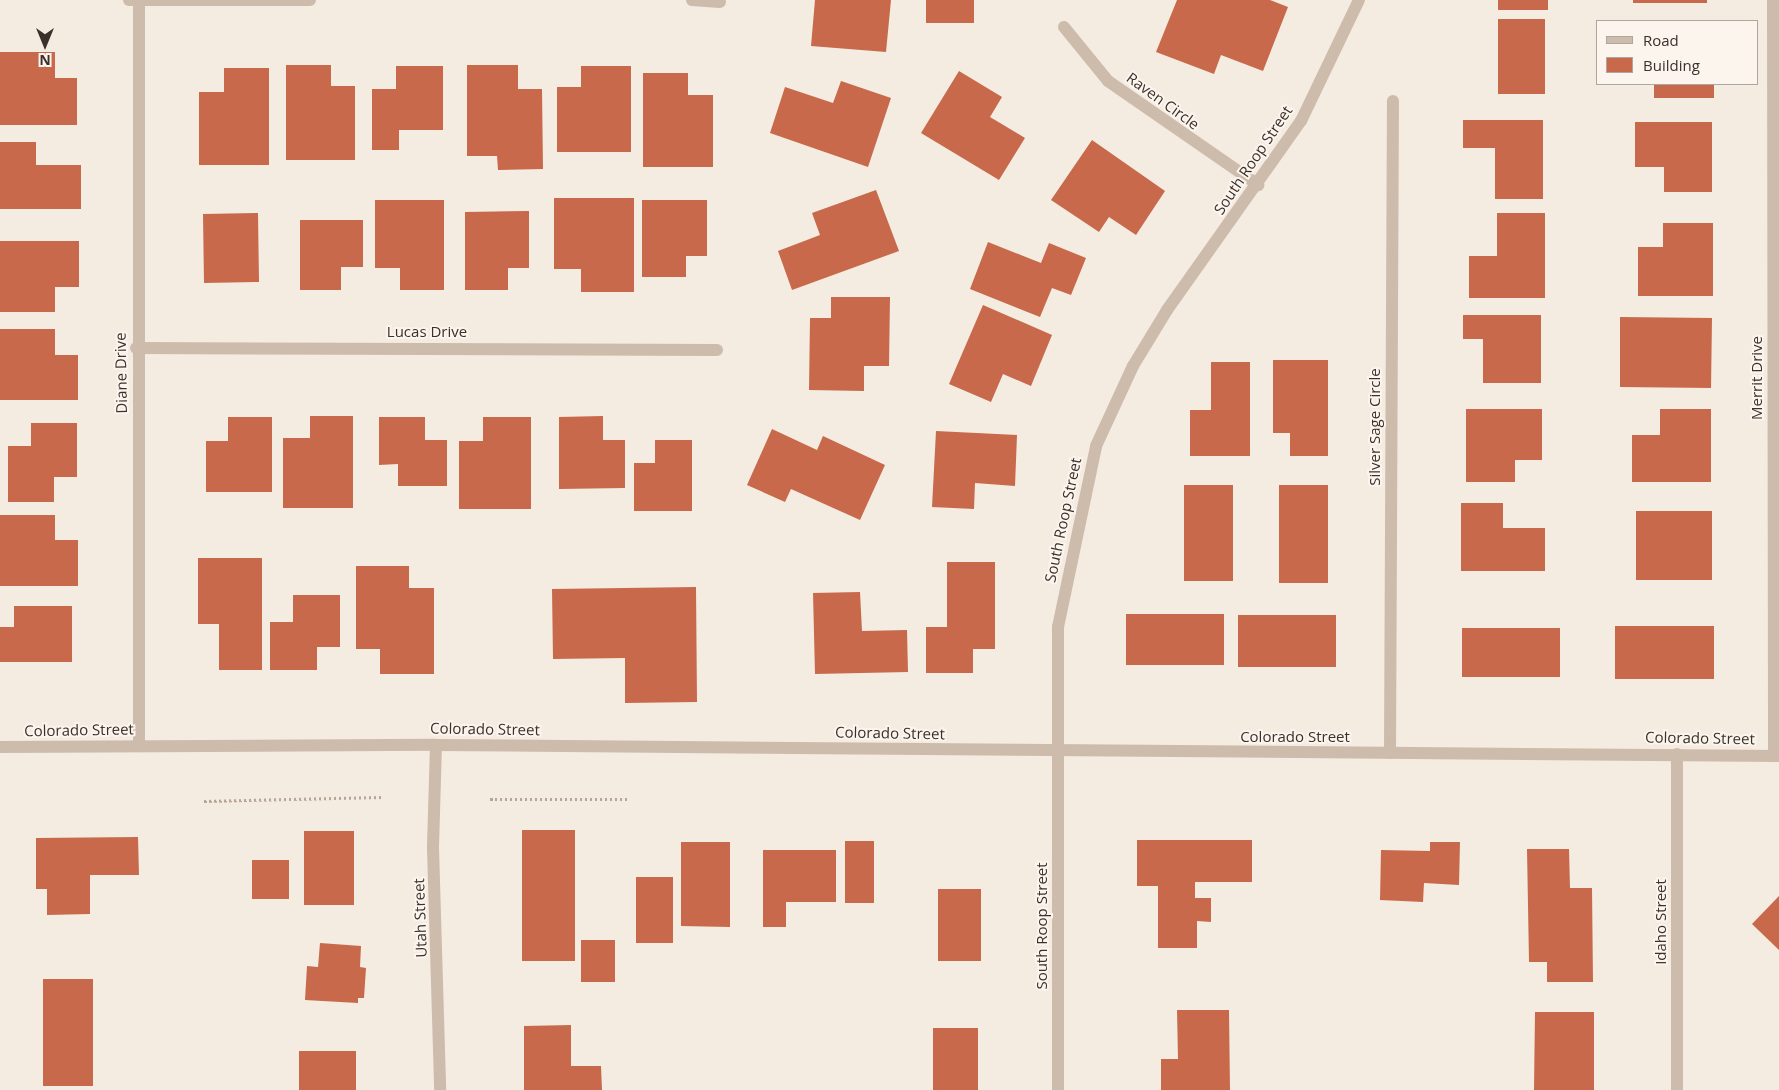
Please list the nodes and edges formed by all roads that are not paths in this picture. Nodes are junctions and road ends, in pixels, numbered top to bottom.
1 (129, 0) edge
2 (139, 0) edge
3 (258, 0) edge
4 (310, 0) edge
5 (692, 0) edge
6 (1359, 0) edge
7 (1773, 0) edge
8 (720, 2) dead end
9 (1064, 27) dead end
10 (1393, 101) dead end
11 (1258, 185) junction
12 (136, 348) junction
13 (718, 350) dead end
14 (139, 745) junction
15 (436, 745) junction
16 (0, 747) edge
17 (1058, 751) junction
18 (1390, 754) junction
19 (1677, 754) junction
20 (1777, 756) edge
21 (440, 1090) edge
22 (1058, 1090) edge
23 (1677, 1090) edge

1 - 2 street
2 - 3 street
2 - 12 street, Diane Drive
3 - 4 street
5 - 8 street
6 - 11 street, South Roop Street
7 - 20 street, Merrit Drive
9 - 11 street, Raven Circle
10 - 18 street, Silver Sage Circle
11 - 17 street, South Roop Street
12 - 13 street, Lucas Drive
12 - 14 street, Diane Drive
14 - 15 street, Colorado Street
14 - 16 street, Colorado Street
15 - 17 street, Colorado Street
15 - 21 street, Utah Street
17 - 18 street, Colorado Street
17 - 22 street, South Roop Street
18 - 19 street, Colorado Street
19 - 20 street, Colorado Street
19 - 23 street, Idaho Street

